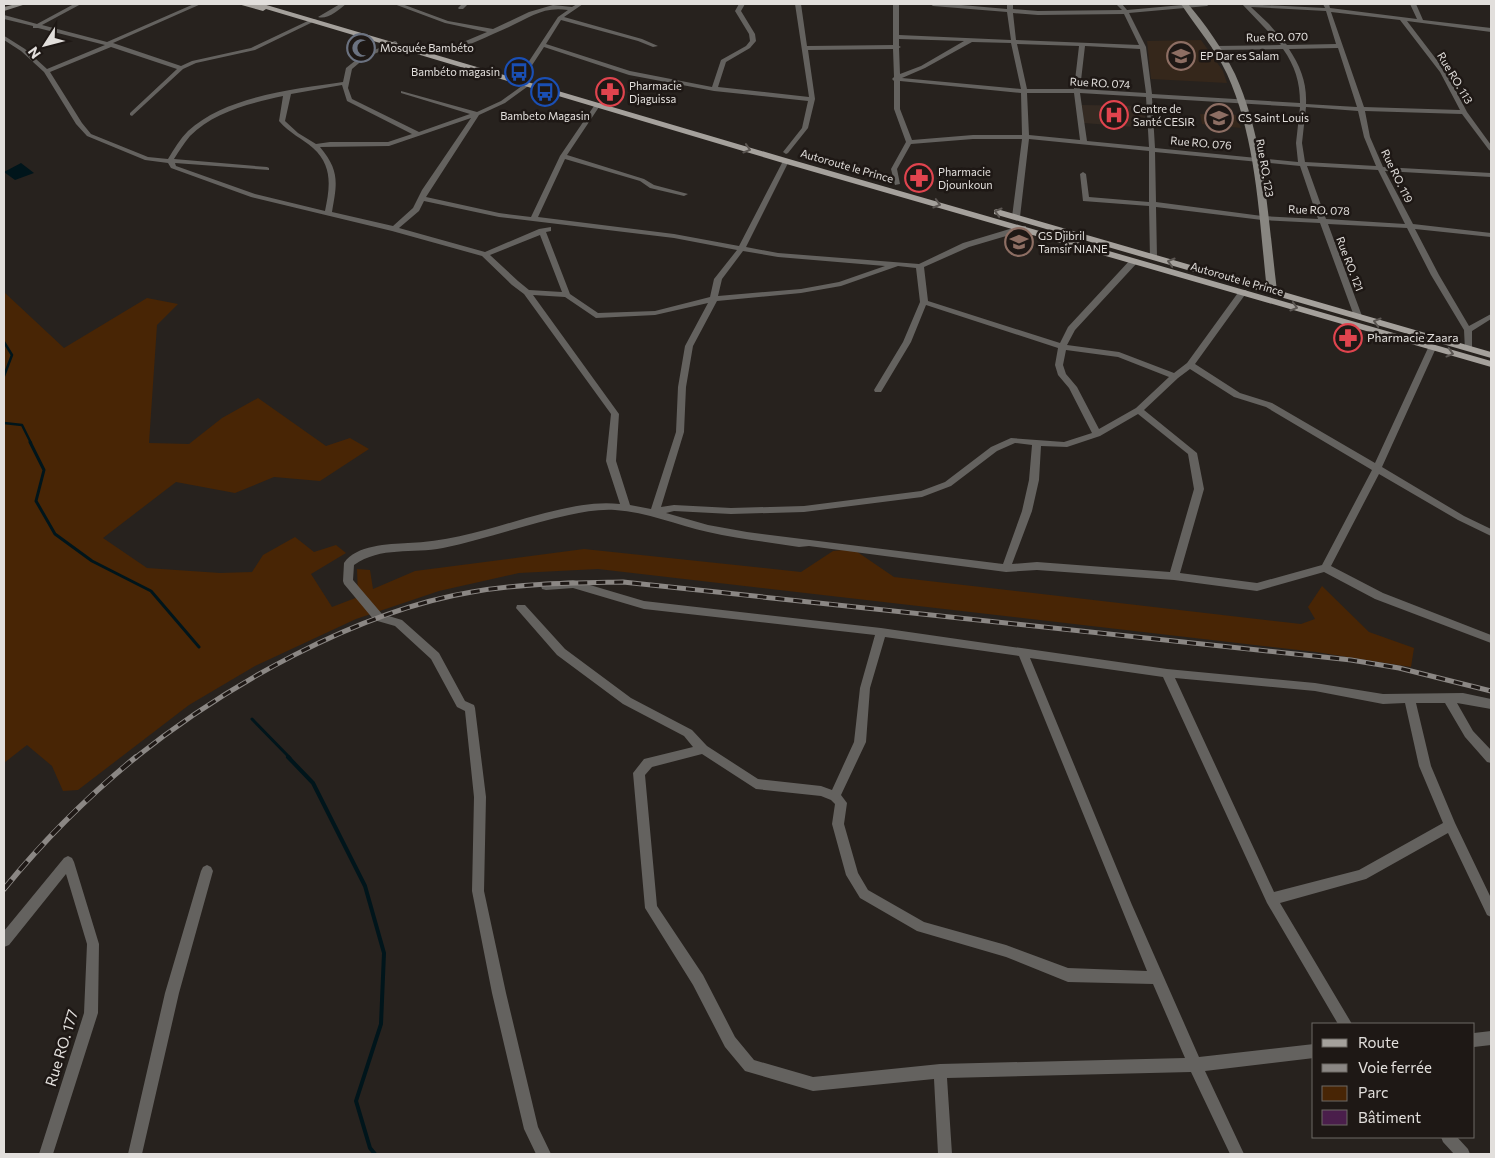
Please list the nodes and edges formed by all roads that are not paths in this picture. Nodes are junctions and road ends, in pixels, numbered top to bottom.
1 (11, 4) edge
2 (16, 4) edge
3 (23, 4) edge
4 (78, 4) edge
5 (198, 4) edge
6 (240, 4) edge
7 (256, 4) edge
8 (272, 4) edge
9 (283, 4) edge
10 (343, 4) edge
11 (397, 4) edge
12 (580, 4) edge
13 (742, 4) edge
14 (798, 4) edge
15 (896, 4) edge
16 (933, 4) edge
17 (1119, 4) edge
18 (1208, 4) edge
19 (1246, 4) edge
20 (1413, 4) edge
21 (1185, 5) edge
22 (1010, 7) edge
23 (1328, 7) edge
24 (4, 9) edge
25 (572, 10) junction
26 (1126, 12) junction
27 (4, 18) edge
28 (560, 18) junction
29 (1402, 18) junction
30 (318, 19) junction
31 (1420, 21) junction
32 (35, 27) junction
33 (1491, 30) edge
34 (493, 31) junction
35 (897, 37) junction
36 (4, 38) edge
37 (973, 40) junction
38 (1014, 41) junction
39 (394, 44) junction
40 (544, 45) junction
41 (1082, 45) junction
42 (108, 46) junction
43 (655, 46) dead end
44 (1340, 46) junction
45 (898, 47) junction
46 (1143, 47) junction
47 (1285, 47) junction
48 (805, 48) junction
49 (1215, 48) junction
50 (444, 52) junction
51 (181, 68) junction
52 (46, 71) junction
53 (523, 75) junction
54 (895, 79) junction
55 (346, 83) junction
56 (528, 84) junction
57 (714, 89) junction
58 (290, 91) junction
59 (1024, 91) junction
60 (1077, 91) junction
61 (403, 92) dead end
62 (1149, 96) junction
63 (812, 100) junction
64 (1241, 102) junction
65 (598, 104) junction
66 (1304, 106) junction
67 (1361, 109) junction
68 (1464, 112) junction
69 (132, 114) dead end
70 (477, 114) junction
71 (418, 134) junction
72 (1027, 137) junction
73 (909, 142) junction
74 (1084, 142) junction
75 (315, 146) junction
76 (1152, 148) junction
77 (1491, 149) edge
78 (563, 156) junction
79 (786, 156) junction
80 (1254, 158) junction
81 (170, 161) junction
82 (1302, 164) junction
83 (267, 169) dead end
84 (1381, 169) junction
85 (1083, 174) dead end
86 (1491, 175) edge
87 (897, 184) junction
88 (684, 194) dead end
89 (422, 198) junction
90 (1153, 204) junction
91 (328, 214) junction
92 (1016, 218) junction
93 (1262, 218) junction
94 (533, 220) junction
95 (1322, 220) junction
96 (562, 224) junction
97 (1410, 226) junction
98 (1023, 228) junction
99 (394, 229) junction
100 (542, 231) junction
101 (1491, 235) edge
102 (741, 248) junction
103 (485, 254) junction
104 (1153, 257) junction
105 (1134, 261) junction
106 (897, 264) junction
107 (920, 266) junction
108 (1272, 291) junction
109 (527, 292) junction
110 (1244, 292) junction
111 (567, 295) junction
112 (714, 299) junction
113 (924, 302) junction
114 (1358, 316) junction
115 (1491, 316) edge
116 (1468, 330) junction
117 (1062, 347) junction
118 (1432, 348) junction
119 (1468, 348) junction
120 (1491, 355) edge
121 (1491, 364) edge
122 (1190, 365) junction
123 (1175, 376) junction
124 (878, 390) dead end
125 (1139, 410) junction
126 (1097, 434) junction
127 (1037, 442) junction
128 (1377, 469) junction
129 (626, 507) junction
130 (655, 512) junction
131 (1491, 533) edge
132 (1006, 568) junction
133 (1325, 568) junction
134 (1174, 576) junction
135 (546, 586) dead end
136 (521, 608) dead end
137 (881, 632) junction
138 (1491, 640) edge
139 (1023, 653) junction
140 (1167, 673) junction
141 (1410, 699) junction
142 (1449, 699) junction
143 (1491, 704) edge
144 (703, 749) junction
145 (1491, 758) edge
146 (835, 796) junction
147 (1450, 825) junction
148 (207, 871) dead end
149 (1271, 899) junction
150 (1491, 910) edge
151 (4, 941) edge
152 (1156, 978) junction
153 (1344, 1023) edge
154 (1491, 1038) edge
155 (1475, 1040) edge
156 (1312, 1052) edge
157 (1193, 1064) junction
158 (940, 1071) junction
159 (1449, 1138) edge
160 (46, 1154) edge
161 (135, 1154) edge
162 (544, 1154) edge
163 (945, 1154) edge
164 (1237, 1154) edge
165 (1463, 1154) edge

1 - 24 street
2 - 24 street
3 - 24 street
4 - 32 street
5 - 42 street
6 - 30 main road
7 - 30 main road, Autoroute le Prince
8 - 30 main road, Autoroute le Prince
9 - 30 main road
10 - 30 street
11 - 34 street
12 - 25 street
13 - 57 street
14 - 48 street
15 - 35 street
16 - 22 street
17 - 26 street
18 - 21 street
19 - 23 street
19 - 47 street, Rue RO. 121
20 - 31 street
21 - 26 street
21 - 49 street, Rue RO. 123
22 - 26 street
22 - 38 street
23 - 29 street
23 - 44 street, Rue RO. 119
25 - 28 street
25 - 34 street
26 - 46 street
27 - 32 street
28 - 40 street
28 - 43 street
29 - 31 street
29 - 68 street, Rue RO. 113
30 - 39 main road, Autoroute le Prince
30 - 50 main road, Autoroute le Prince
30 - 51 street
31 - 33 street
32 - 42 street
34 - 50 street
35 - 37 street
35 - 45 street
36 - 52 street
37 - 38 street
37 - 54 street
38 - 41 street
38 - 59 street
39 - 55 street
39 - 56 main road, Autoroute le Prince
40 - 53 street
40 - 57 street
41 - 46 street
41 - 60 street
42 - 51 street
42 - 52 street
44 - 47 street, Rue RO. 070
44 - 67 street, Rue RO. 119
45 - 48 street
45 - 54 street
46 - 62 street
47 - 49 street, Rue RO. 070
47 - 66 street, Rue RO. 121
48 - 63 street
49 - 64 street, Rue RO. 123
50 - 53 main road, Autoroute le Prince
51 - 69 street
52 - 81 street
53 - 79 main road, Autoroute le Prince
54 - 59 street, Rue RO. 074
54 - 73 street
55 - 58 street
55 - 71 street
56 - 65 main road, Autoroute le Prince
56 - 70 street
57 - 63 street
58 - 75 street
58 - 81 street
59 - 60 street, Rue RO. 074
59 - 72 street
60 - 62 street, Rue RO. 074
60 - 74 street
61 - 70 street
62 - 64 street, Rue RO. 074
62 - 76 street
63 - 79 street
64 - 66 street, Rue RO. 074
64 - 80 street, Rue RO. 123
65 - 78 street
65 -> 79 main road, Autoroute le Prince
66 - 67 street, Rue RO. 074
66 - 82 street, Rue RO. 121
67 - 68 street, Rue RO. 074
67 - 84 street, Rue RO. 119
68 - 77 street, Rue RO. 113
70 - 71 street
70 - 89 street
71 - 75 street
72 - 73 street, Rue RO. 076
72 - 74 street, Rue RO. 076
72 - 92 street
73 - 87 street
74 - 76 street, Rue RO. 076
75 - 91 street
76 - 80 street, Rue RO. 076
76 - 90 street
78 - 88 street
78 - 94 street
79 - 87 main road, Autoroute le Prince
79 -> 98 main road, Autoroute le Prince
79 - 102 street
80 - 82 street, Rue RO. 076
80 - 93 street, Rue RO. 123
81 - 83 street
81 - 91 street
82 - 84 street, Rue RO. 076
82 - 95 street, Rue RO. 121
84 - 86 street, Rue RO. 076
84 - 97 street, Rue RO. 119
85 - 90 street, Rue RO. 078
92 -> 87 main road, Autoroute le Prince
89 - 94 street
89 - 99 street
90 - 93 street, Rue RO. 078
90 - 104 street
91 - 99 street
92 - 104 main road, Autoroute le Prince
93 - 95 street, Rue RO. 078
93 - 108 street, Rue RO. 123
94 - 96 street
95 - 97 street, Rue RO. 078
95 - 114 street, Rue RO. 121
96 - 100 street
96 - 102 street
97 - 101 street, Rue RO. 078
97 - 116 street, Rue RO. 119
98 - 105 main road, Autoroute le Prince
98 - 107 street
99 - 103 street
100 - 103 street
100 - 111 street
102 - 106 street
102 - 112 street
103 - 109 street
108 -> 104 main road, Autoroute le Prince
105 - 110 main road, Autoroute le Prince
105 - 117 street
106 - 107 street
106 - 112 street
107 - 113 street
108 - 114 main road, Autoroute le Prince
109 - 111 street
109 - 129 street
110 -> 118 main road, Autoroute le Prince
110 - 122 street
111 - 112 street
112 - 130 street
113 - 117 street
113 - 124 street
119 -> 114 main road, Autoroute le Prince
115 - 116 street
116 - 119 street
117 - 123 street
117 - 126 street
118 -> 121 main road, Autoroute le Prince
118 - 128 street
119 - 120 main road, Autoroute le Prince
122 - 123 street
122 - 128 street
123 - 125 street
125 - 126 street
125 - 134 street
126 - 127 street
127 - 130 street
127 - 132 street
128 - 131 street
128 - 133 street
129 - 130 street
129 - 162 street
130 - 132 street
132 - 134 street
133 - 134 street
133 - 138 street
135 - 137 street
136 - 144 street
137 - 139 street
137 - 146 street
139 - 140 street
139 - 152 street
140 - 141 street
140 - 149 street
141 - 142 street
141 - 147 street
142 - 143 street
142 - 145 street
144 - 146 street
144 - 158 street
146 - 152 street
147 - 149 street
147 - 150 street
148 - 161 street
149 - 153 street
151 - 160 street, Rue RO. 177
152 - 157 street
154 - 155 street
156 - 157 street
157 - 158 street
157 - 164 street
158 - 163 street
159 - 165 street

